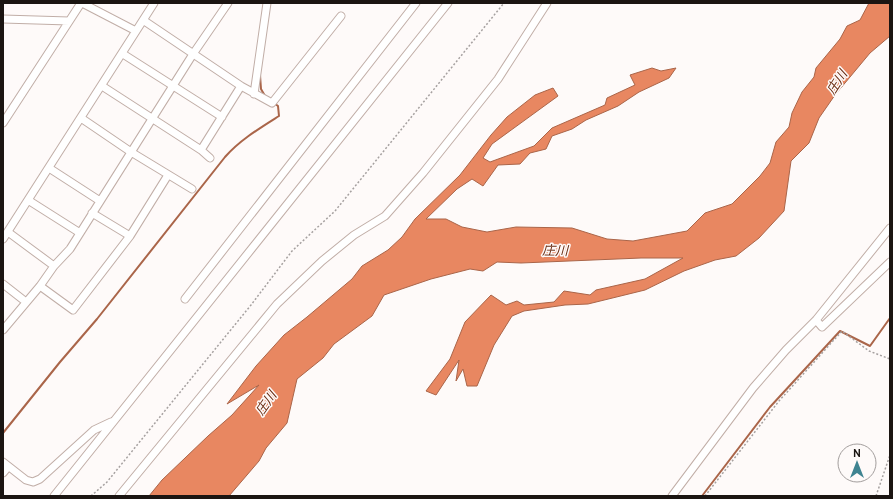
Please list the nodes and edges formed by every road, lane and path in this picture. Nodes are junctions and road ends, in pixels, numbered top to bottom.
1 (82, 3) edge
2 (154, 3) edge
3 (228, 3) edge
4 (267, 3) edge
5 (416, 3) edge
6 (448, 3) edge
7 (504, 3) edge
8 (547, 3) edge
9 (341, 16) dead end
10 (3, 18) edge
11 (143, 20) junction
12 (69, 21) junction
13 (136, 31) junction
14 (123, 54) junction
15 (194, 54) junction
16 (102, 86) junction
17 (241, 86) junction
18 (174, 87) junction
19 (254, 94) junction
20 (222, 117) junction
21 (81, 118) junction
22 (152, 119) junction
23 (3, 123) edge
24 (201, 150) junction
25 (131, 152) junction
26 (210, 158) dead end
27 (49, 168) junction
28 (168, 175) junction
29 (192, 189) dead end
30 (28, 200) junction
31 (100, 200) junction
32 (92, 213) junction
33 (890, 228) edge
34 (8, 232) junction
35 (80, 232) junction
36 (130, 236) junction
37 (3, 239) edge
38 (890, 262) edge
39 (54, 266) junction
40 (3, 284) edge
41 (40, 286) junction
42 (184, 299) dead end
43 (26, 302) junction
44 (816, 320) junction
45 (3, 330) edge
46 (890, 359) edge
47 (113, 421) junction
48 (890, 456) edge
49 (6, 464) edge
50 (3, 473) edge
51 (54, 496) edge
52 (91, 496) edge
53 (119, 496) edge
54 (672, 496) edge
55 (704, 496) edge
56 (876, 496) edge

1 - 12 street
1 - 13 street
2 - 11 street
3 - 15 street
4 - 19 street
5 - 42 street
6 - 47 street
7 - 52 path
8 - 53 street
9 - 19 street
10 - 12 street
11 - 13 street
11 - 15 street
12 - 23 street
13 - 14 street
14 - 16 street
14 - 18 street
15 - 17 street
15 - 18 street
16 - 21 street
16 - 22 street
17 - 19 street
17 - 20 street
18 - 20 street
18 - 22 street
20 - 24 street
21 - 25 street
21 - 27 street
22 - 24 street
22 - 25 street
24 - 26 street
25 - 28 street
25 - 31 street
27 - 30 street
27 - 31 street
28 - 29 street
28 - 36 street
30 - 34 street
30 - 35 street
31 - 32 street
32 - 35 street
32 - 36 street
33 - 44 street
34 - 37 street
34 - 39 street
35 - 39 street
36 - 41 street
38 - 44 street
39 - 41 street
40 - 43 street
41 - 43 street
43 - 45 street
44 - 54 street
46 - 55 path
47 - 49 street
47 - 51 street
48 - 56 path
49 - 50 street

